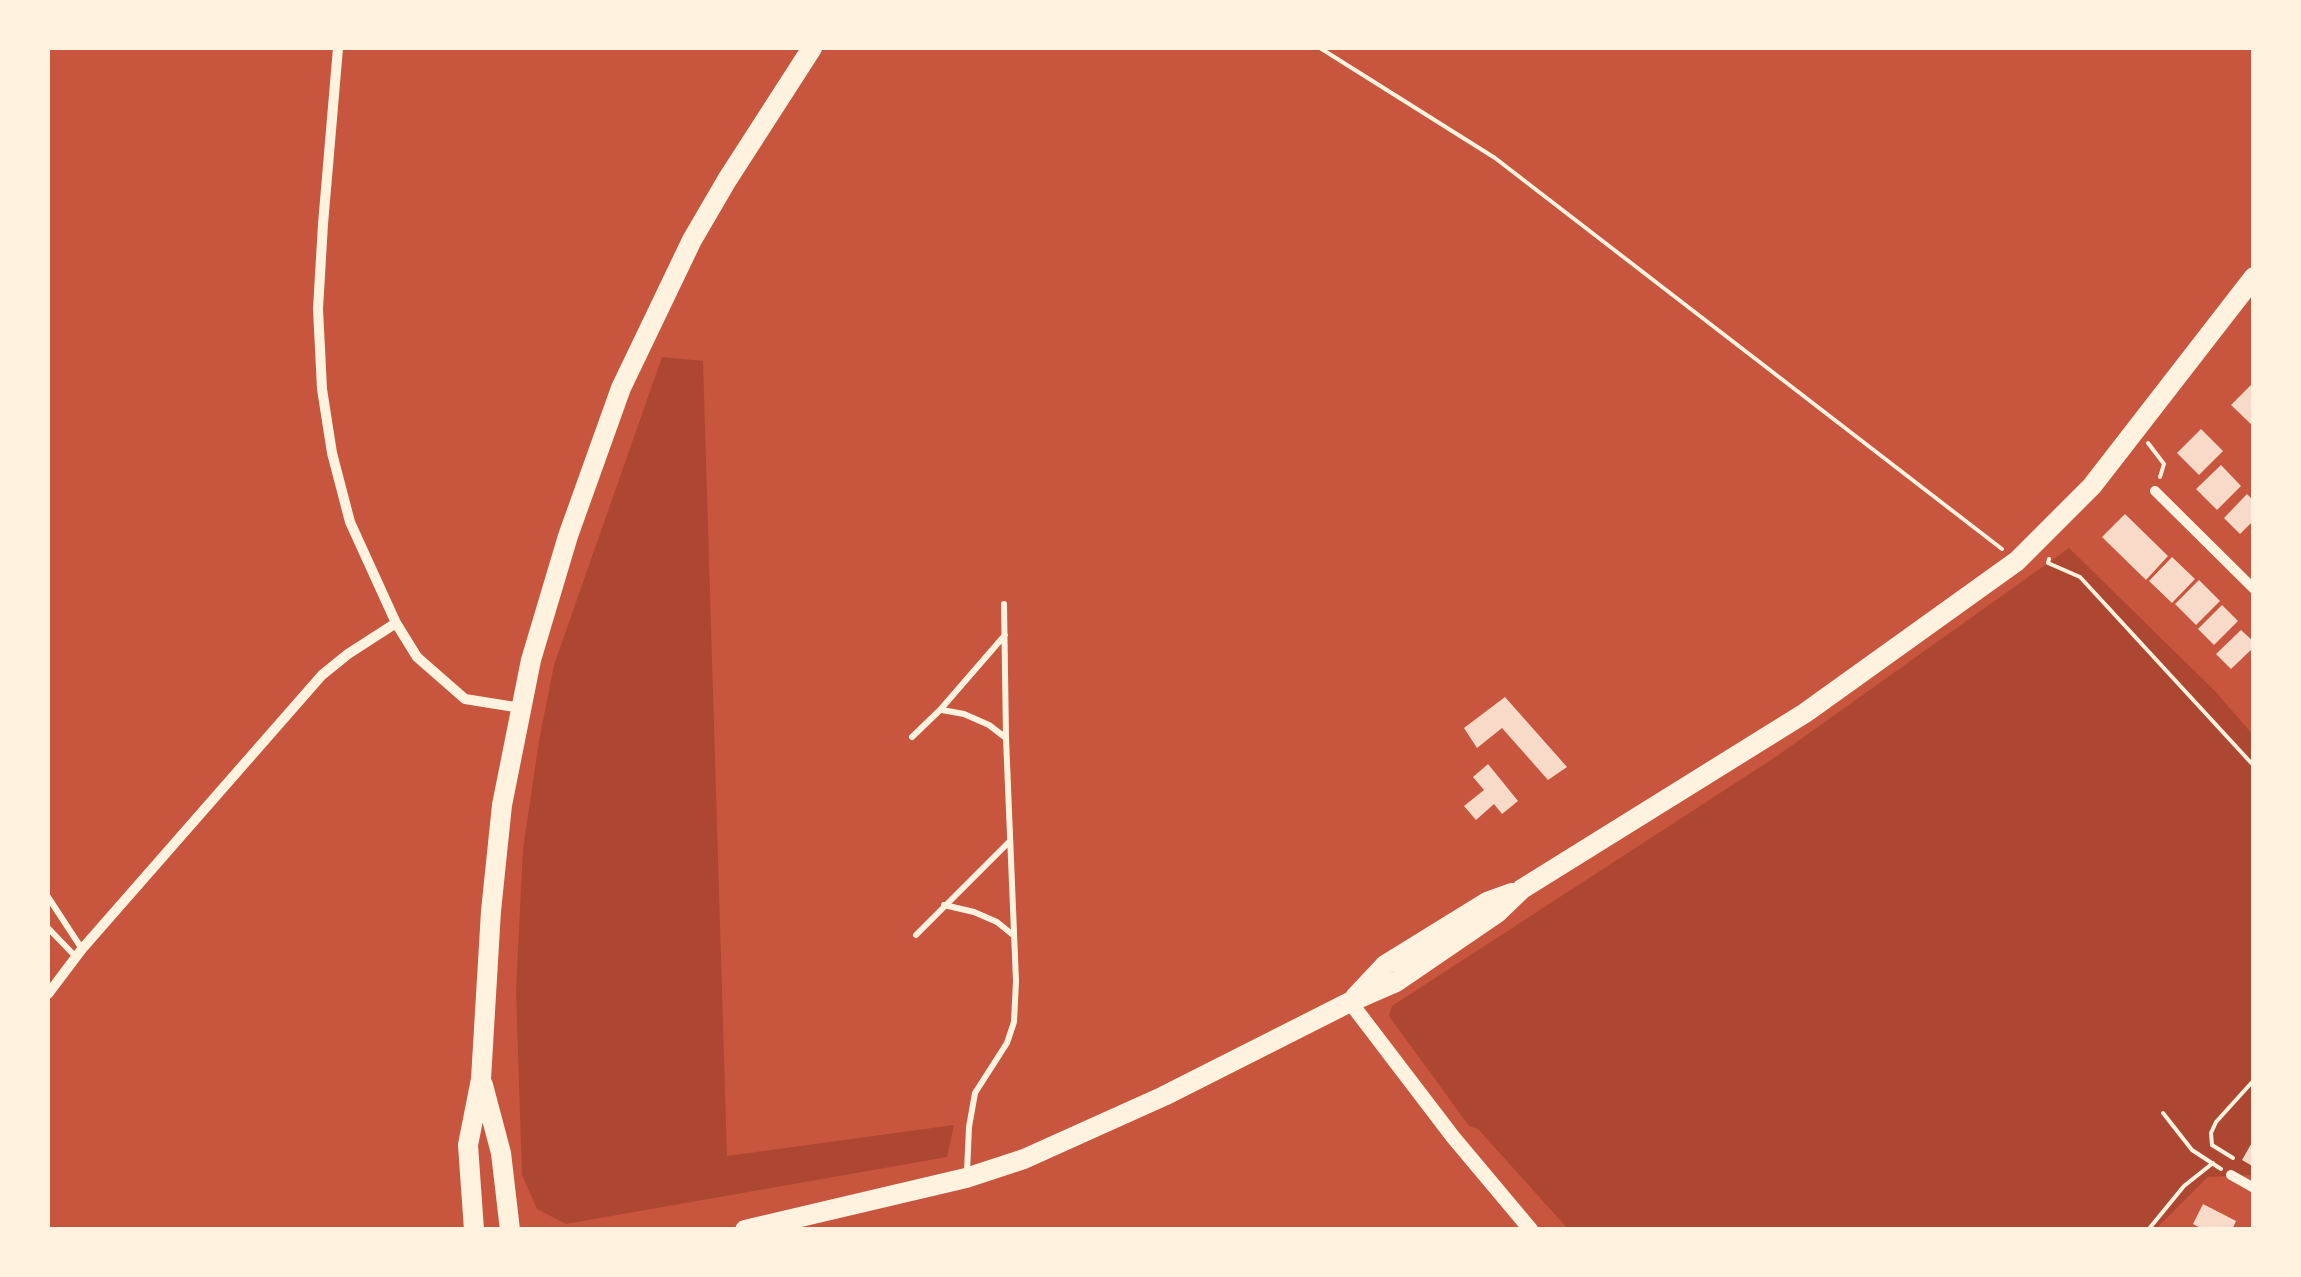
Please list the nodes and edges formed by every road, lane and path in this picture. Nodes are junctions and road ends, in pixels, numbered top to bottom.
1 (338, 48) edge
2 (812, 48) edge
3 (1320, 48) edge
4 (2254, 276) edge
5 (2152, 448) dead end
6 (2156, 491) joint
7 (2017, 561) junction
8 (2048, 563) dead end
9 (2254, 589) edge
10 (1004, 604) dead end
11 (396, 623) junction
12 (1005, 635) junction
13 (520, 708) junction
14 (940, 710) junction
15 (912, 737) dead end
16 (1006, 738) junction
17 (2254, 766) edge
18 (1011, 840) junction
19 (48, 897) edge
20 (944, 905) junction
21 (48, 928) edge
22 (916, 935) dead end
23 (1014, 936) junction
24 (79, 953) junction
25 (48, 994) edge
26 (1350, 1002) junction
27 (481, 1078) junction
28 (2254, 1080) edge
29 (2163, 1114) dead end
30 (2213, 1163) junction
31 (2230, 1175) junction
32 (966, 1178) junction
33 (2254, 1188) edge
34 (474, 1230) edge
35 (510, 1230) edge
36 (744, 1230) edge
37 (1531, 1230) edge
38 (2148, 1230) edge

1 - 11 street
2 - 13 main road
3 - 7 path
4 - 7 main road
5 - 6 path
6 - 9 street
7 - 26 main road
8 - 17 path
10 - 12 lane
11 - 13 street
11 - 24 street
12 - 14 lane
12 - 16 lane
13 - 27 main road
14 - 15 lane
14 - 16 lane
16 - 18 lane
18 - 20 lane
18 - 23 lane
19 - 24 lane
20 - 22 lane
20 - 23 lane
21 - 24 lane
23 - 32 lane
24 - 25 street
26 - 32 main road
26 - 37 street
27 - 34 main road
27 - 35 main road
28 - 31 path
29 - 30 path
30 - 31 path
30 - 38 path
31 - 33 street
32 - 36 main road

